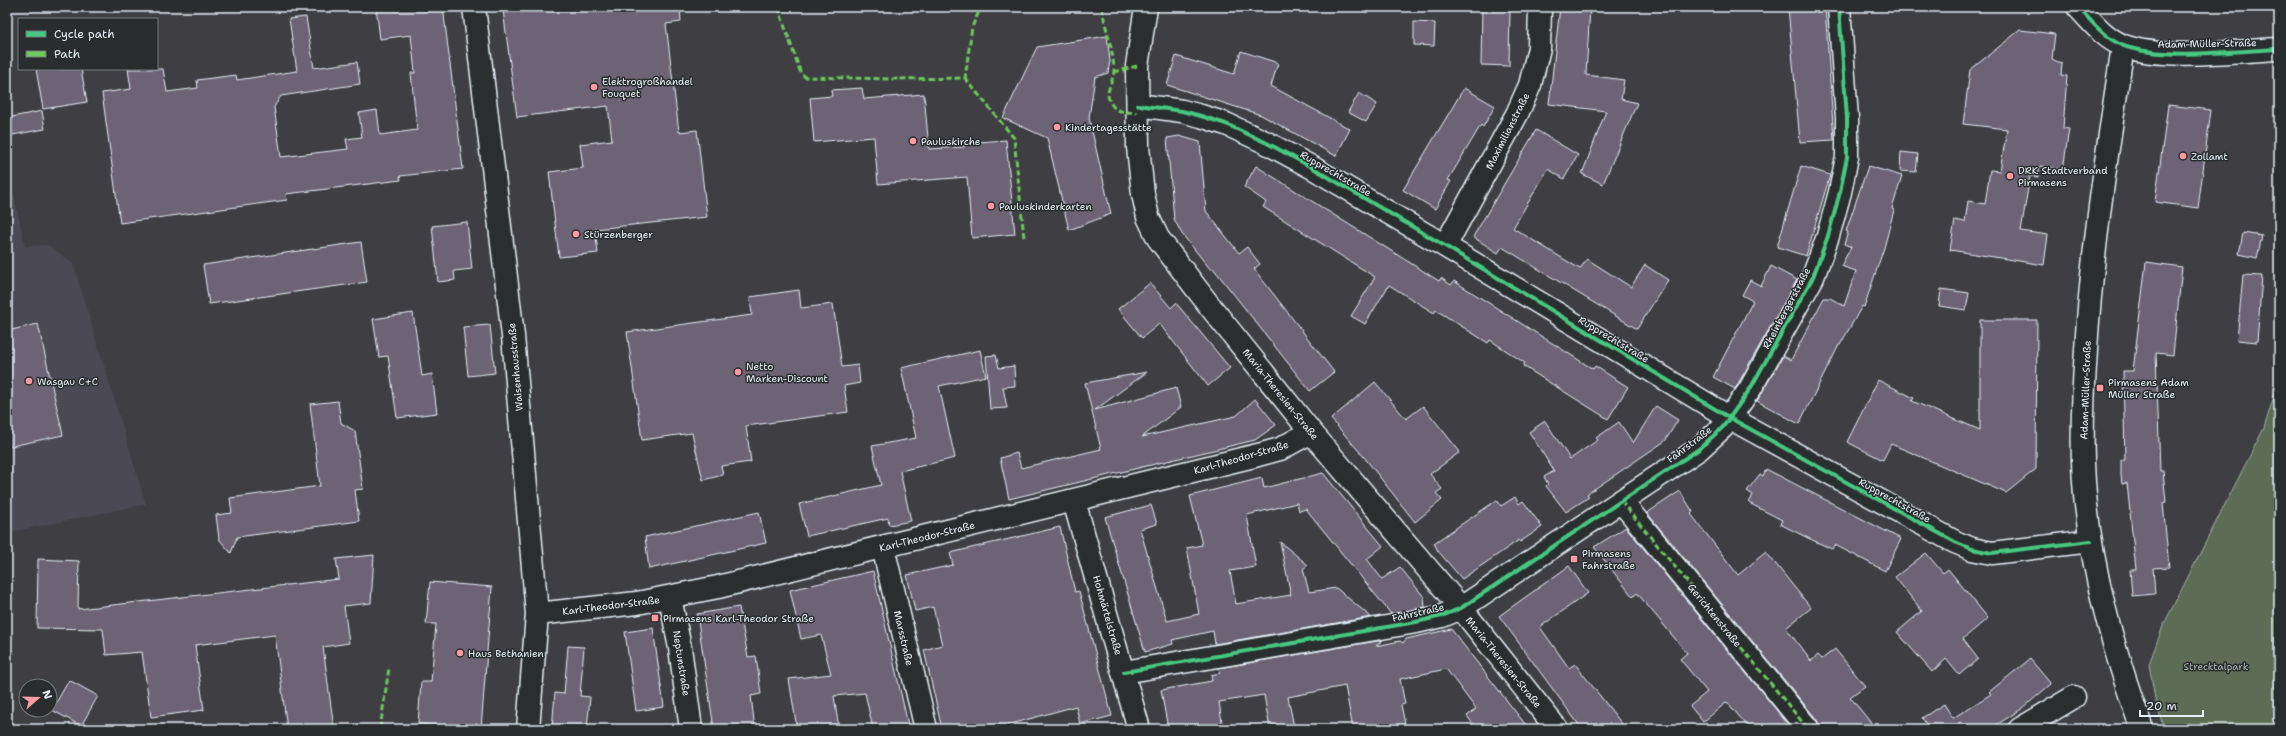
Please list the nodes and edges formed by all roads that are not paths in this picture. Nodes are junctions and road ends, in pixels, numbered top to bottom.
1 (474, 7) edge
2 (1146, 7) edge
3 (1540, 7) edge
4 (1839, 7) edge
5 (2078, 7) edge
6 (2123, 46) junction
7 (2279, 49) edge
8 (1138, 105) junction
9 (1445, 246) junction
10 (1730, 418) junction
11 (1311, 432) junction
12 (1074, 501) junction
13 (1621, 501) junction
14 (2090, 541) junction
15 (883, 547) junction
16 (670, 597) junction
17 (1461, 608) junction
18 (536, 614) junction
19 (1124, 672) junction
20 (2074, 697) dead end
21 (1555, 728) edge
22 (528, 729) edge
23 (690, 729) edge
24 (926, 729) edge
25 (1140, 729) edge
26 (1808, 729) edge
27 (2020, 729) edge
28 (2142, 729) edge

1 - 18 street, Waisenhausstraße
2 - 8 street, Maria-Theresien-Straße
3 - 9 street, Maximilianstraße
4 - 10 street, Rheinbergerstraße
5 - 6 street, Adam-Müller-Straße
6 - 7 street, Adam-Müller-Straße
6 - 14 street, Adam-Müller-Straße
8 - 9 street, Rupprechtstraße
8 - 11 street, Maria-Theresien-Straße
9 - 10 street, Rupprechtstraße
10 - 13 street, Fahrstraße
10 - 14 street, Rupprechtstraße
11 - 12 street, Karl-Theodor-Straße
11 - 17 street, Maria-Theresien-Straße
12 - 15 street, Karl-Theodor-Straße
12 - 19 street, Hohmärtelstraße
13 - 17 street, Fahrstraße
13 - 26 street, Gerichtenstraße
14 - 28 street, Adam-Müller-Straße
15 - 16 street, Karl-Theodor-Straße
15 - 24 street, Marsstraße
16 - 18 street, Karl-Theodor-Straße
16 - 23 street, Neptunstraße
17 - 19 street, Fahrstraße
17 - 21 street, Maria-Theresien-Straße
18 - 22 street, Waisenhausstraße
19 - 25 street, Hohmärtelstraße
20 - 27 street

